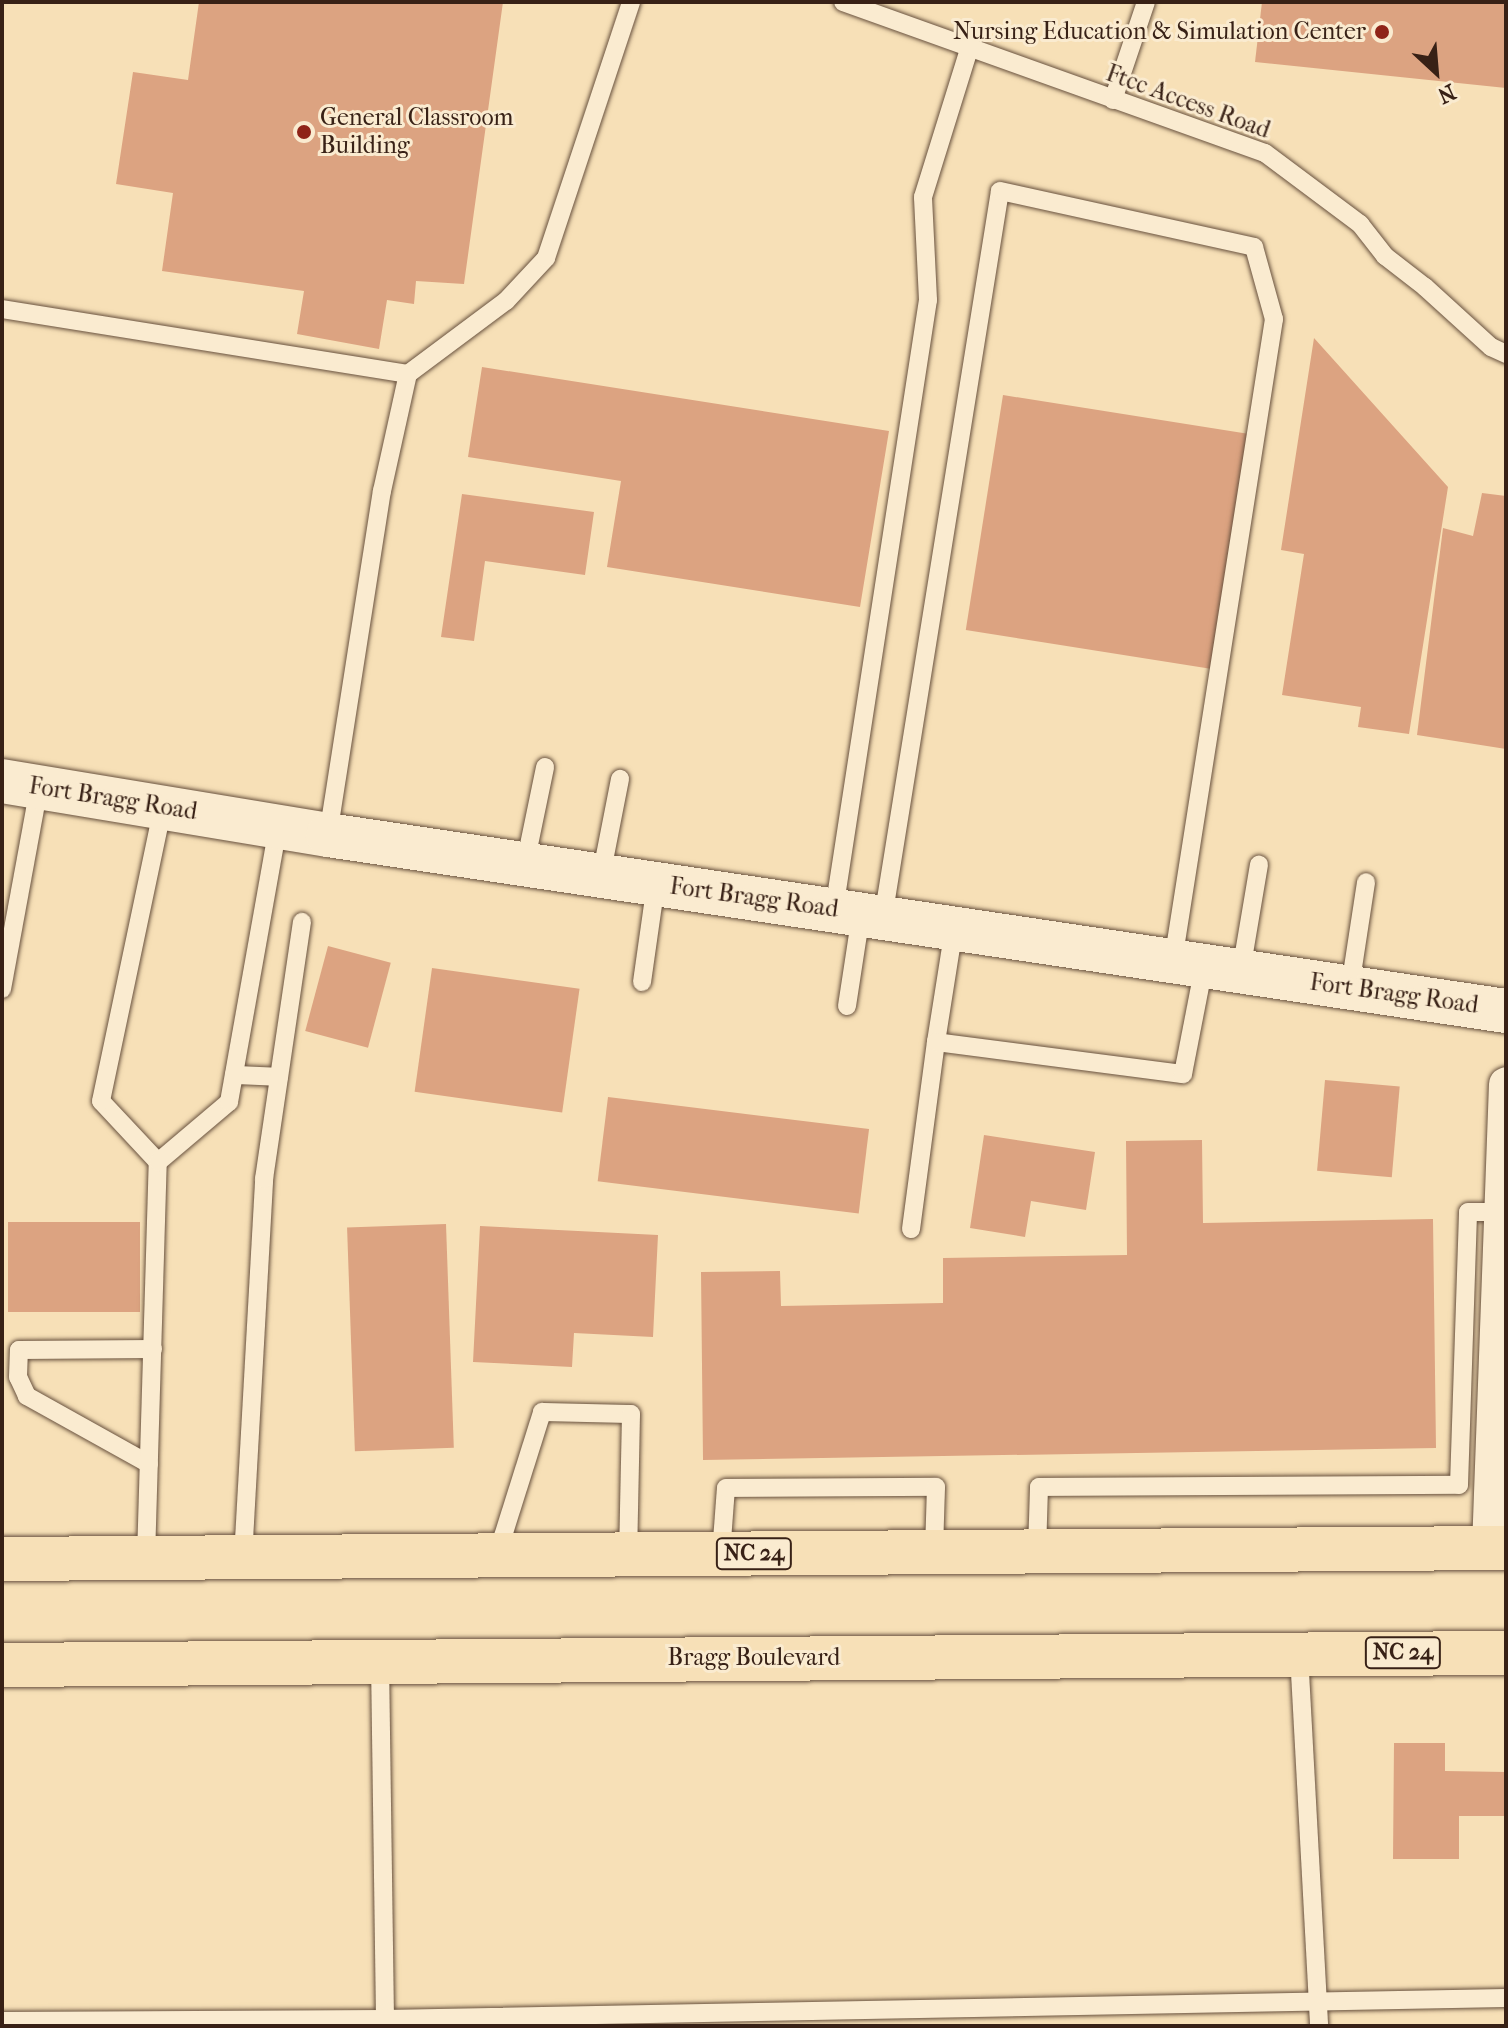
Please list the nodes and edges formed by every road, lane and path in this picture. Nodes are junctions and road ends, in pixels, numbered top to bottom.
1 (631, 2) edge
2 (843, 2) edge
3 (1146, 2) edge
4 (970, 46) junction
5 (1113, 100) junction
6 (2, 309) edge
7 (1506, 354) edge
8 (408, 374) junction
9 (545, 767) dead end
10 (620, 779) dead end
11 (20, 784) edge
12 (163, 808) junction
13 (278, 827) junction
14 (328, 835) junction
15 (525, 864) junction
16 (1259, 865) dead end
17 (2, 876) edge
18 (601, 876) junction
19 (22, 878) junction
20 (1366, 882) dead end
21 (656, 884) junction
22 (859, 914) junction
23 (302, 922) dead end
24 (954, 928) junction
25 (1206, 966) junction
26 (642, 982) dead end
27 (1350, 987) junction
28 (2, 989) edge
29 (847, 1006) dead end
30 (1506, 1011) edge
31 (936, 1042) junction
32 (234, 1075) junction
33 (279, 1077) junction
34 (1506, 1084) edge
35 (1506, 1117) edge
36 (158, 1162) junction
37 (1502, 1212) junction
38 (911, 1229) dead end
39 (1503, 1260) edge
40 (153, 1349) junction
41 (1500, 1458) edge
42 (149, 1464) junction
43 (1498, 1548) edge
44 (1037, 1551) junction
45 (934, 1552) junction
46 (721, 1554) junction
47 (628, 1555) junction
48 (497, 1556) junction
49 (146, 1558) junction
50 (243, 1558) junction
51 (2, 1559) edge
52 (1506, 1653) edge
53 (1299, 1654) junction
54 (380, 1661) junction
55 (2, 1665) edge
56 (1506, 1998) edge
57 (1318, 2002) junction
58 (385, 2019) junction
59 (2, 2021) edge
60 (1319, 2026) edge

1 - 8 lane
2 - 4 lane, Ftcc Access Road
3 - 5 lane
4 - 5 lane, Ftcc Access Road
4 - 22 lane
5 - 7 lane, Ftcc Access Road
6 - 8 lane
8 - 14 lane
9 - 15 lane
10 - 18 lane
11 - 12 main road, Fort Bragg Road
11 - 19 lane
12 - 13 main road, Fort Bragg Road
12 - 36 lane
13 - 14 main road, Fort Bragg Road
13 - 32 lane
14 - 15 main road, Fort Bragg Road
15 - 18 main road, Fort Bragg Road
16 - 25 lane
17 - 19 lane
18 - 21 main road, Fort Bragg Road
19 - 28 lane
20 - 27 lane
21 - 22 main road, Fort Bragg Road
21 - 26 lane
22 - 24 main road, Fort Bragg Road
22 - 25 lane
22 - 29 lane
23 - 33 lane
24 - 25 main road, Fort Bragg Road
24 - 31 lane
25 - 27 main road, Fort Bragg Road
25 - 31 lane
27 - 30 main road, Fort Bragg Road
31 - 38 lane
32 - 33 lane
32 - 36 lane
33 - 50 lane
34 - 35 street
35 - 37 street
36 - 40 lane
37 - 39 street
37 - 44 lane
39 - 41 street
40 - 42 lane
40 - 42 lane
41 - 43 street
42 - 49 lane
43 - 44 main road, NC 24
44 - 45 main road, NC 24
45 - 46 main road, NC 24
45 - 46 lane
46 - 47 main road, NC 24
47 - 48 main road, NC 24
47 - 48 lane
48 - 50 main road, NC 24
49 - 50 main road, NC 24
49 - 51 main road, NC 24
52 - 53 main road, Bragg Boulevard / NC 24
53 - 54 main road, Bragg Boulevard / NC 24
53 - 57 lane
54 - 55 main road, Bragg Boulevard / NC 24
54 - 58 lane
56 - 57 lane
57 - 58 lane
57 - 60 lane
58 - 59 lane

